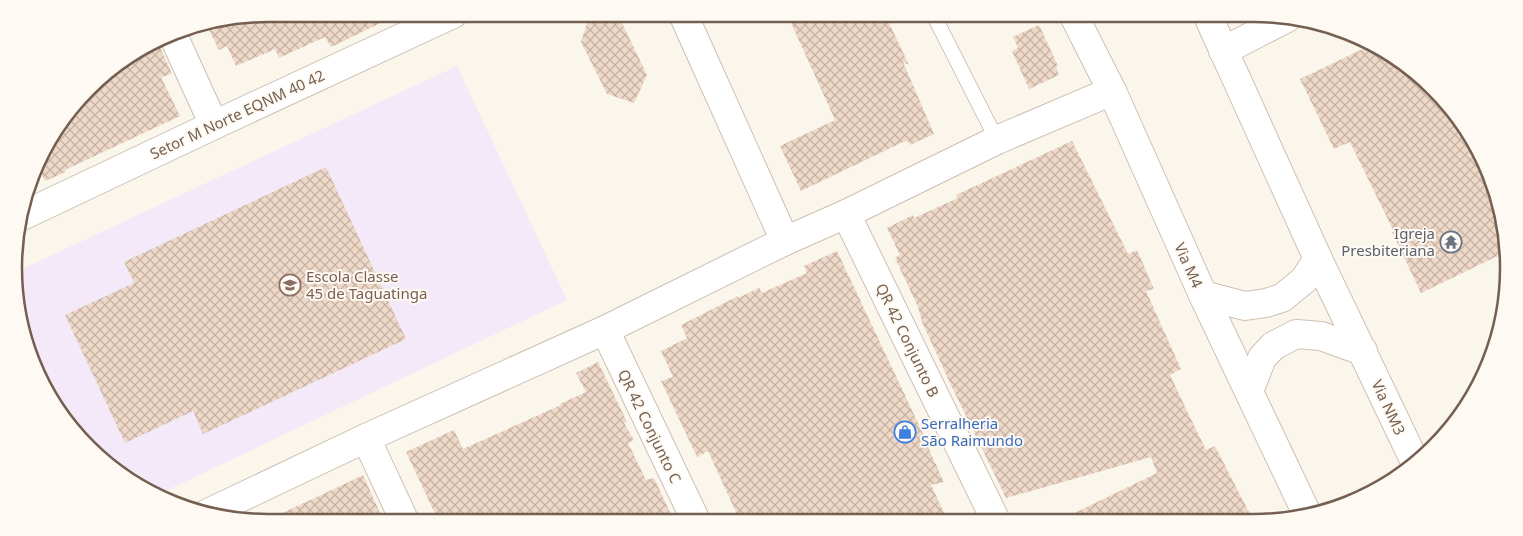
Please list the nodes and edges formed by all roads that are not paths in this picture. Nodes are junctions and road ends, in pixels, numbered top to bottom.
1 (436, 22) edge
2 (687, 22) edge
3 (938, 22) edge
4 (1078, 22) edge
5 (1210, 22) edge
6 (1276, 24) edge
7 (175, 41) edge
8 (1223, 51) junction
9 (1112, 91) junction
10 (214, 124) junction
11 (997, 140) junction
12 (29, 213) edge
13 (846, 214) junction
14 (785, 241) junction
15 (1318, 259) junction
16 (1202, 295) junction
17 (605, 330) junction
18 (1363, 351) junction
19 (1249, 392) junction
20 (366, 438) junction
21 (1412, 456) edge
22 (218, 508) edge
23 (1304, 509) edge
24 (401, 514) edge
25 (693, 514) edge
26 (993, 514) edge

1 - 10 street, Setor M Norte EQNM 40 42
2 - 14 street
3 - 11 lane
4 - 9 street, Via M4
5 - 8 street
6 - 8 street
7 - 10 street
8 - 15 street
9 - 11 street
9 - 16 street, Via M4
10 - 12 street, Setor M Norte EQNM 40 42
11 - 13 street
13 - 14 street
13 - 26 street, QR 42 Conjunto B
14 - 17 street
15 - 16 street
15 - 18 street
16 - 19 street, Via M4
17 - 20 street
17 - 25 street, QR 42 Conjunto C
18 - 19 street
18 - 21 street, Via NM3
19 - 23 street, Via M4
20 - 22 street
20 - 24 street

